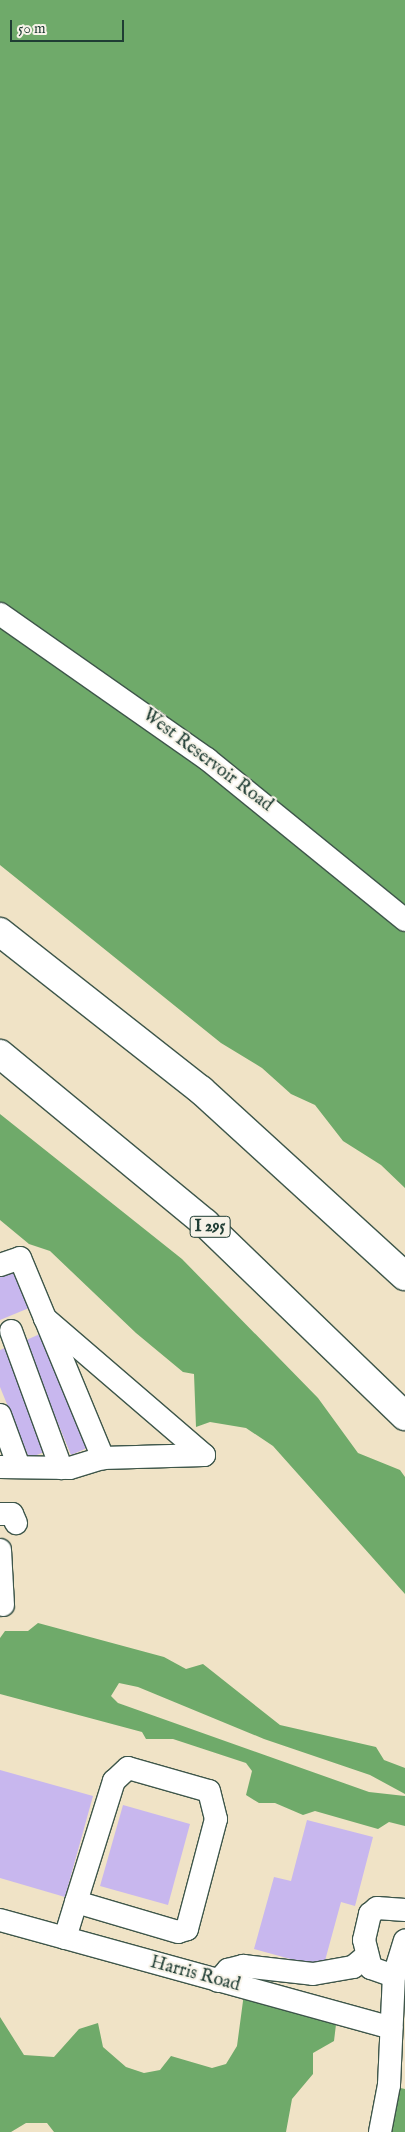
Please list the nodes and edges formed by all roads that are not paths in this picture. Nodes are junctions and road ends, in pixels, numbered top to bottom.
1 (0, 614) edge
2 (405, 920) edge
3 (0, 932) edge
4 (0, 1054) edge
5 (0, 1265) edge
6 (405, 1276) edge
7 (45, 1318) junction
8 (5, 1333) edge
9 (0, 1414) edge
10 (405, 1416) edge
11 (103, 1458) junction
12 (10, 1467) edge
13 (61, 1468) junction
14 (0, 1550) edge
15 (3, 1605) dead end
16 (76, 1902) junction
17 (405, 1910) edge
18 (0, 1920) edge
19 (172, 1930) junction
20 (65, 1938) junction
21 (405, 1941) edge
22 (365, 1957) junction
23 (165, 1967) junction
24 (394, 1976) junction
25 (218, 1981) junction
26 (391, 2028) junction
27 (384, 2131) edge

1 - 2 street, West Reservoir Road
3 - 6 highway
4 - 10 highway, I 295
5 - 7 street
7 - 8 street
7 - 11 street
7 - 11 street
8 - 13 street
9 - 12 street
11 - 13 street
12 - 13 street
14 - 15 street
16 - 19 street
16 - 19 street
16 - 20 street
17 - 22 street
18 - 20 street, Harris Road
19 - 23 street
20 - 23 street, Harris Road
21 - 24 street
22 - 24 street
22 - 25 street
23 - 25 street, Harris Road
24 - 26 street
25 - 26 street, Harris Road
26 - 27 street

